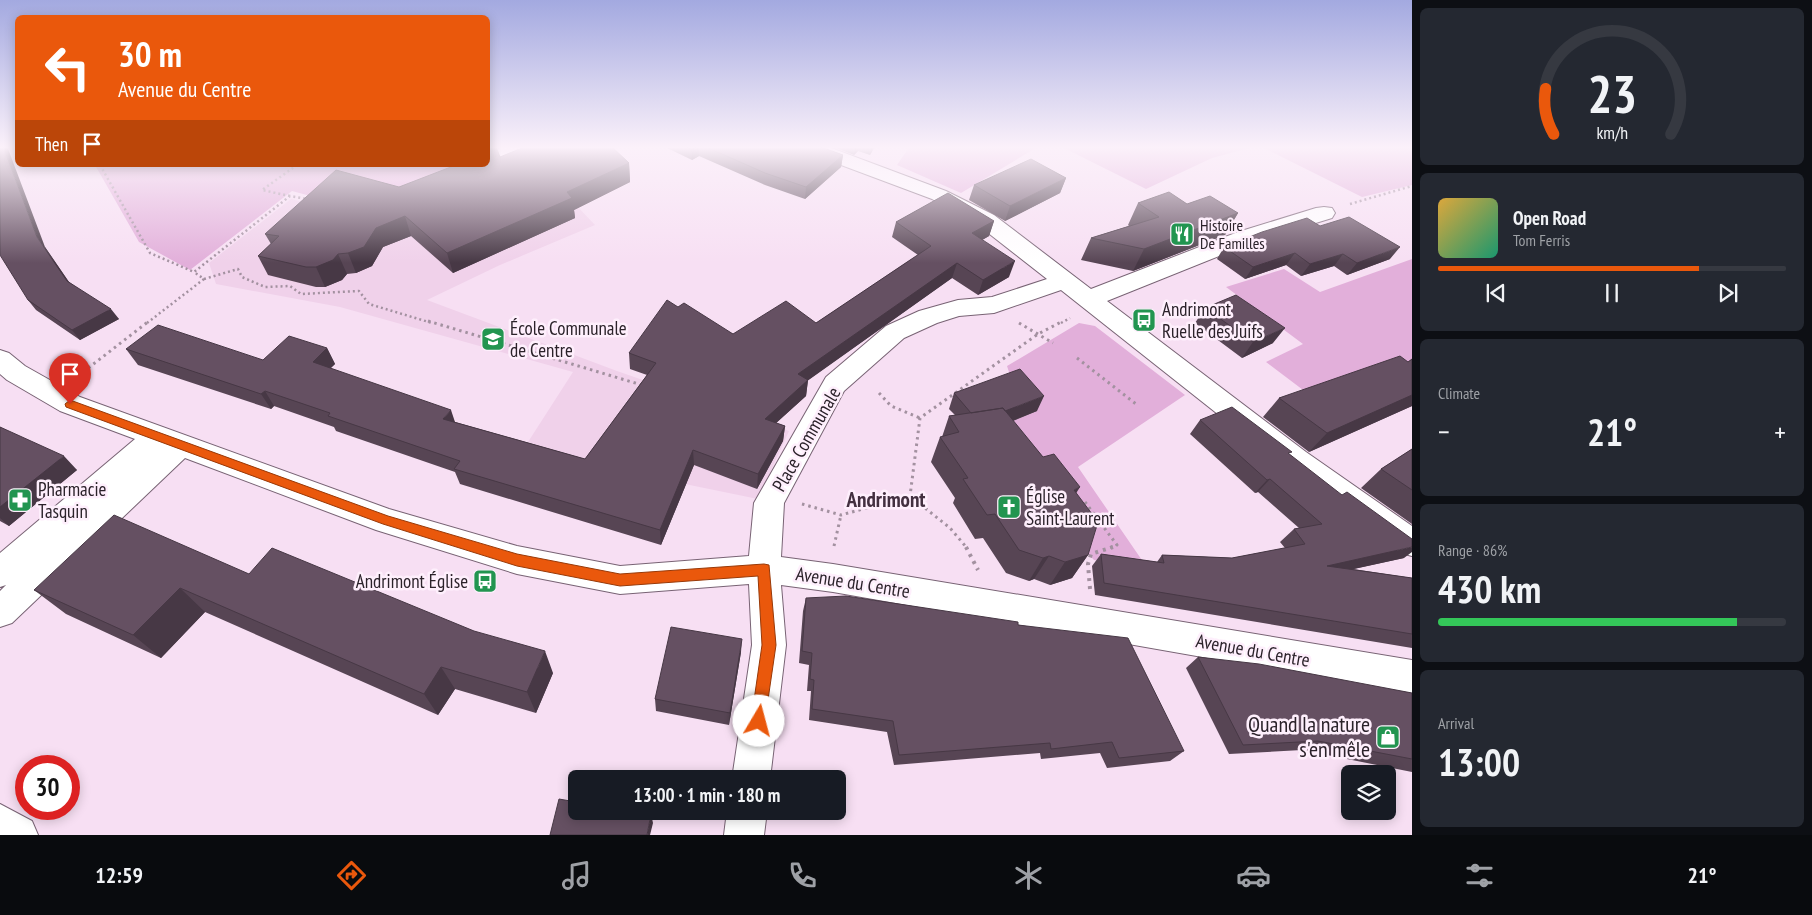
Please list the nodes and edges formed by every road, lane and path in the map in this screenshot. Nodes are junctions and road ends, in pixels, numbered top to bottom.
1 (111, 185) edge
2 (269, 185) edge
3 (914, 185) edge
4 (1412, 186) edge
5 (290, 196) junction
6 (308, 199) edge
7 (1324, 212) joint
8 (194, 272) junction
9 (204, 279) junction
10 (1064, 281) junction
11 (1089, 299) junction
12 (1053, 343) dead end
13 (1077, 358) dead end
14 (0, 359) edge
15 (647, 387) edge
16 (879, 393) dead end
17 (53, 394) junction
18 (1136, 404) dead end
19 (920, 418) junction
20 (168, 441) junction
21 (910, 496) junction
22 (1085, 502) edge
23 (801, 504) dead end
24 (840, 515) junction
25 (834, 540) dead end
26 (1412, 543) edge
27 (975, 559) dead end
28 (1088, 564) edge
29 (764, 570) junction
30 (0, 573) edge
31 (0, 612) edge
32 (1412, 677) edge
33 (752, 770) edge
34 (746, 820) edge
35 (0, 824) edge
36 (18, 835) edge
37 (744, 835) edge

1 - 8 path
2 - 5 path
3 - 10 street
4 - 7 path
5 - 6 path
5 - 8 path
7 - 11 street
8 - 9 path
9 - 15 path
9 - 17 path
10 - 11 street
10 - 29 street, Place Communale
11 - 26 street
12 - 19 path
13 - 18 path
14 - 17 street, Avenue du Centre
16 - 19 path
17 - 20 street, Avenue du Centre
19 - 21 path
20 - 29 street, Avenue du Centre
20 - 30 street
20 - 31 street
21 - 24 path
21 - 27 path
22 - 28 path
23 - 24 path
24 - 25 path
29 - 32 street, Avenue du Centre
29 - 33 street, Place Communale
34 - 37 street
35 - 36 street

